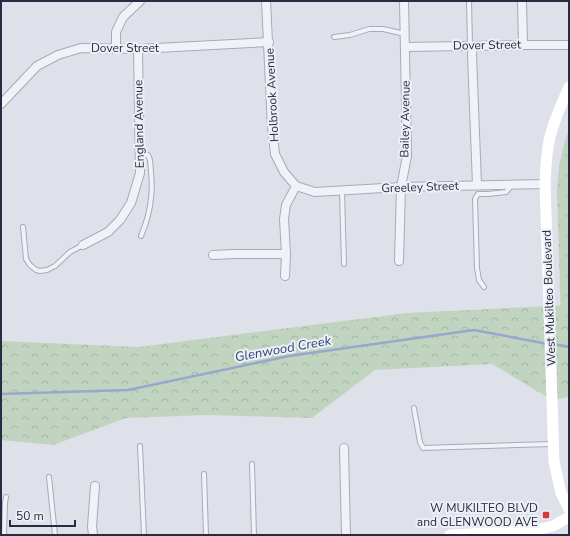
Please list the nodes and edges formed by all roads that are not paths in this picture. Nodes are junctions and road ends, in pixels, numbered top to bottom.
1 (140, 1) edge
2 (266, 1) edge
3 (404, 1) edge
4 (469, 1) edge
5 (522, 1) edge
6 (405, 34) junction
7 (334, 37) dead end
8 (269, 42) junction
9 (523, 45) junction
10 (569, 45) edge
11 (472, 46) junction
12 (406, 47) junction
13 (116, 49) junction
14 (138, 50) junction
15 (569, 88) edge
16 (1, 104) edge
17 (140, 156) junction
18 (513, 184) junction
19 (545, 184) junction
20 (477, 185) junction
21 (296, 186) junction
22 (401, 187) junction
23 (342, 190) junction
24 (23, 227) dead end
25 (141, 236) dead end
26 (83, 246) joint
27 (286, 254) junction
28 (213, 255) dead end
29 (400, 260) dead end
30 (344, 264) dead end
31 (285, 276) dead end
32 (484, 286) dead end
33 (414, 408) dead end
34 (554, 444) junction
35 (140, 446) dead end
36 (344, 448) dead end
37 (252, 464) dead end
38 (204, 474) dead end
39 (49, 477) dead end
40 (95, 486) dead end
41 (6, 497) dead end
42 (569, 509) edge
43 (569, 517) edge
44 (4, 535) edge
45 (55, 535) edge
46 (93, 535) edge
47 (144, 535) edge
48 (206, 535) edge
49 (254, 535) edge
50 (346, 535) edge
51 (450, 535) edge

1 - 13 street
2 - 8 street, Holbrook Avenue
3 - 6 street, Bailey Avenue
4 - 11 lane
5 - 9 street
6 - 7 lane
6 - 12 street, Bailey Avenue
8 - 14 street, Dover Street
8 - 21 street, Holbrook Avenue
9 - 10 street, Dover Street
9 - 11 street, Dover Street
11 - 12 street, Dover Street
11 - 20 street
12 - 22 street, Bailey Avenue
13 - 14 street, Dover Street
13 - 16 street, Dover Street
14 - 17 street, England Avenue
15 - 19 main road, West Mukilteo Boulevard
17 - 25 lane
17 - 26 street, England Avenue
18 - 19 street, Greeley Street
18 - 20 street, Greeley Street
18 - 32 lane
19 - 34 main road, West Mukilteo Boulevard
20 - 22 street, Greeley Street
21 - 23 street, Greeley Street
21 - 27 street
22 - 23 street, Greeley Street
22 - 29 street, Bailey Avenue
23 - 30 lane
24 - 26 lane
27 - 28 street
27 - 31 street
33 - 34 lane
34 - 42 main road, West Mukilteo Boulevard
35 - 47 lane
36 - 50 street
37 - 49 lane
38 - 48 lane
39 - 45 lane
40 - 46 street
41 - 44 lane
43 - 51 main road

